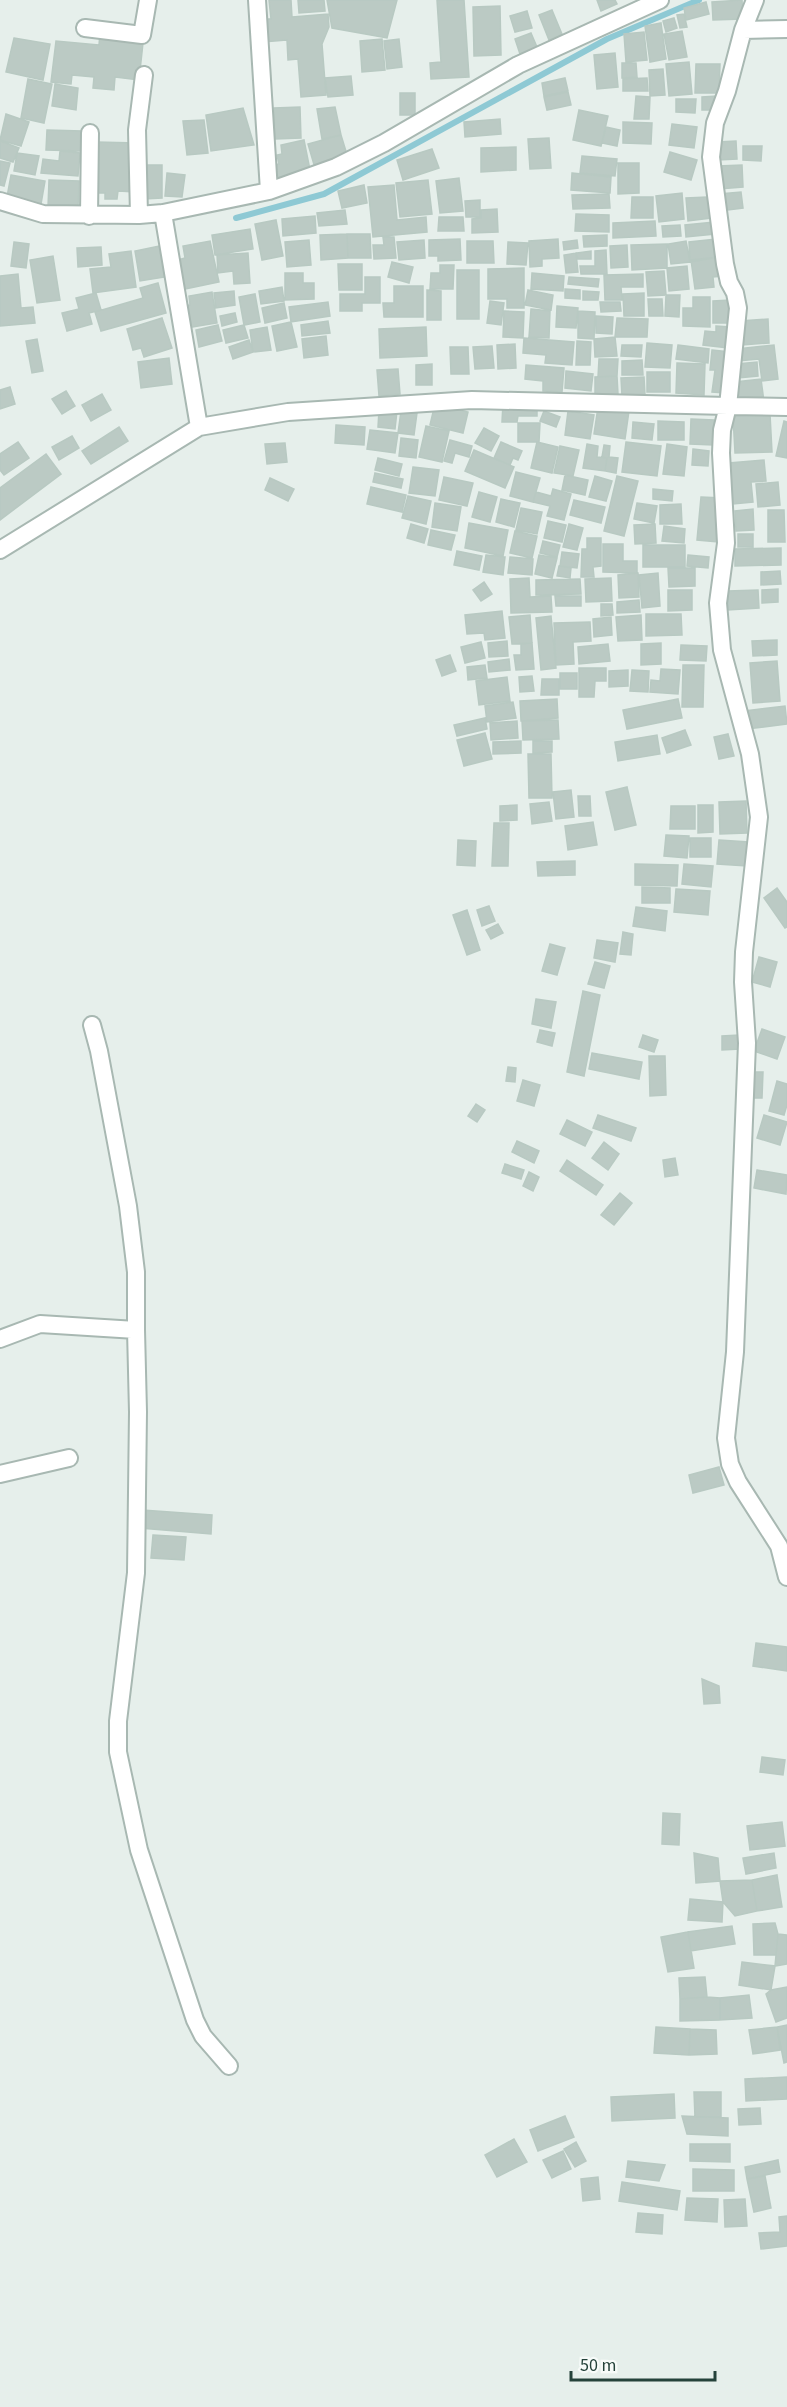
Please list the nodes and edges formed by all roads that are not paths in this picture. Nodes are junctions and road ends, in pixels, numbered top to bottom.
1 (148, 0) edge
2 (257, 0) edge
3 (660, 0) edge
4 (755, 0) edge
5 (85, 28) dead end
6 (787, 29) edge
7 (743, 30) junction
8 (144, 75) dead end
9 (90, 132) dead end
10 (269, 191) junction
11 (0, 201) edge
12 (139, 215) junction
13 (88, 216) junction
14 (163, 217) junction
15 (728, 406) junction
16 (787, 407) edge
17 (199, 427) junction
18 (0, 550) edge
19 (92, 1025) dead end
20 (136, 1330) junction
21 (0, 1339) edge
22 (69, 1458) dead end
23 (0, 1474) edge
24 (787, 1577) edge
25 (229, 2066) dead end

1 - 5 street
2 - 10 street
3 - 10 street
4 - 7 street
6 - 7 street
7 - 15 street
8 - 12 street
9 - 13 street
10 - 14 street
11 - 13 street
12 - 13 street
12 - 14 street
14 - 17 street
15 - 16 street
15 - 17 street
15 - 24 street
17 - 18 street
19 - 20 street
20 - 21 street
20 - 25 street
22 - 23 street

